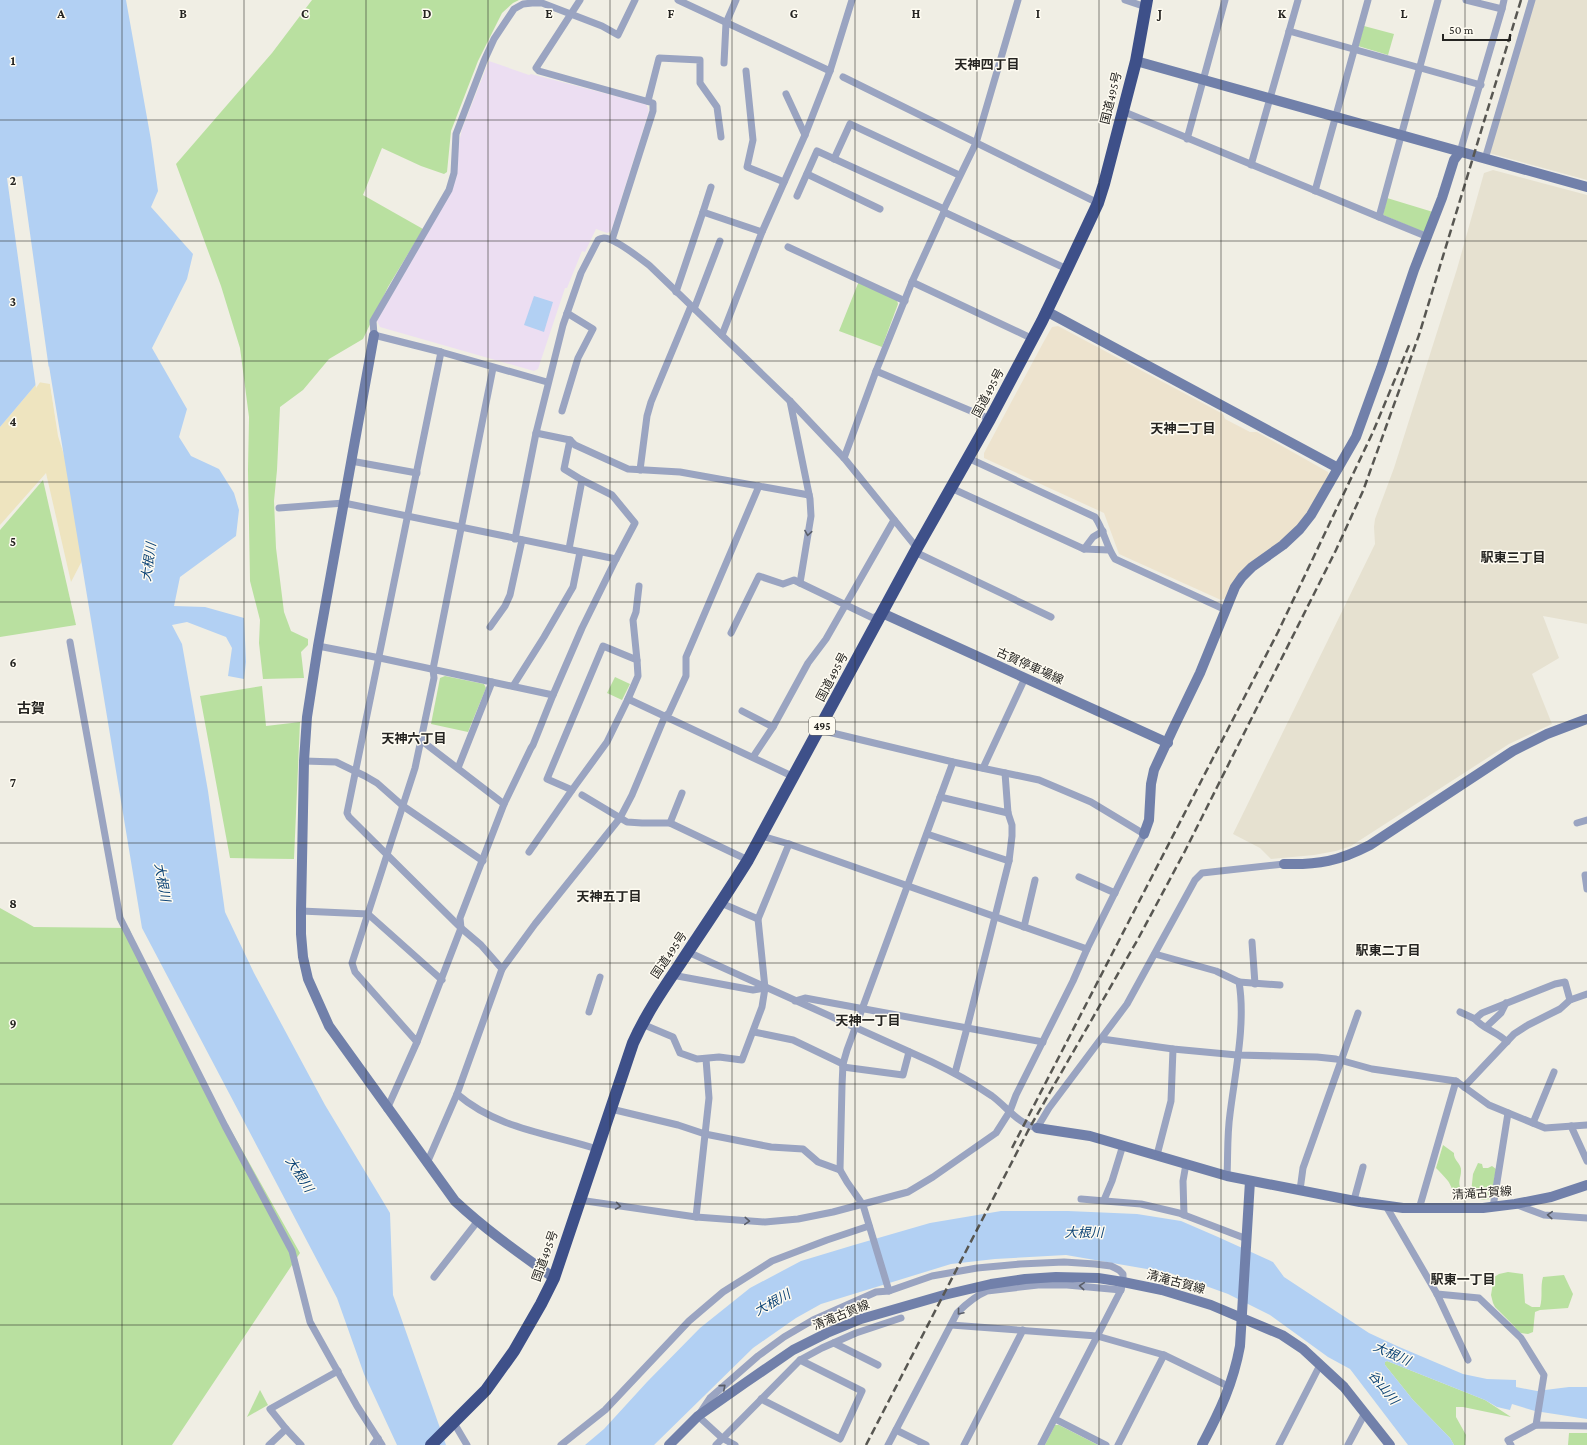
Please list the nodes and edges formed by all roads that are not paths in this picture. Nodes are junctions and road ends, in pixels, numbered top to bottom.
1 (580, 0) edge
2 (635, 0) edge
3 (678, 0) edge
4 (736, 0) edge
5 (852, 0) edge
6 (1018, 0) edge
7 (1125, 0) edge
8 (1225, 0) edge
9 (1298, 0) edge
10 (1368, 0) edge
11 (1438, 0) edge
12 (1466, 0) edge
13 (1504, 0) edge
14 (1532, 0) edge
15 (532, 1) edge
16 (1147, 4) edge
17 (1502, 9) junction
18 (571, 14) junction
19 (726, 23) junction
20 (1289, 31) junction
21 (1354, 49) junction
22 (1136, 61) junction
23 (724, 63) dead end
24 (1420, 68) junction
25 (746, 71) dead end
26 (830, 71) junction
27 (843, 77) dead end
28 (1204, 79) junction
29 (1481, 85) junction
30 (786, 94) dead end
31 (1270, 98) junction
32 (648, 101) junction
33 (1122, 112) junction
34 (1335, 116) junction
35 (805, 134) junction
36 (1402, 135) junction
37 (721, 137) dead end
38 (1187, 139) junction
39 (976, 143) junction
40 (1460, 152) junction
41 (834, 159) junction
42 (1485, 159) junction
43 (1251, 165) junction
44 (807, 174) junction
45 (959, 175) junction
46 (784, 182) junction
47 (711, 187) dead end
48 (1587, 187) edge
49 (1315, 191) junction
50 (797, 196) dead end
51 (1098, 203) junction
52 (880, 209) dead end
53 (944, 211) junction
54 (702, 212) junction
55 (1379, 217) junction
56 (762, 232) junction
57 (1428, 237) junction
58 (612, 240) junction
59 (720, 241) dead end
60 (788, 247) dead end
61 (1067, 269) junction
62 (912, 282) junction
63 (676, 292) junction
64 (905, 301) junction
65 (693, 307) junction
66 (1046, 311) junction
67 (567, 313) junction
68 (374, 335) junction
69 (722, 335) junction
70 (1033, 339) junction
71 (441, 352) junction
72 (493, 368) junction
73 (876, 371) junction
74 (547, 382) junction
75 (790, 401) junction
76 (562, 411) dead end
77 (990, 419) junction
78 (536, 433) junction
79 (570, 440) junction
80 (844, 458) junction
81 (968, 458) junction
82 (351, 461) junction
83 (1338, 468) junction
84 (640, 470) junction
85 (417, 473) junction
86 (582, 480) junction
87 (759, 486) junction
88 (951, 488) junction
89 (808, 495) junction
90 (344, 503) junction
91 (279, 508) dead end
92 (409, 517) junction
93 (894, 520) junction
94 (461, 527) junction
95 (1103, 531) junction
96 (518, 539) junction
97 (569, 549) junction
98 (1084, 549) junction
99 (916, 550) junction
100 (1109, 550) junction
101 (580, 552) junction
102 (616, 560) junction
103 (800, 583) junction
104 (639, 586) dead end
105 (846, 604) junction
106 (1226, 610) junction
107 (882, 613) junction
108 (1051, 618) dead end
109 (490, 627) dead end
110 (731, 633) dead end
111 (70, 642) dead end
112 (318, 646) junction
113 (380, 658) junction
114 (636, 660) junction
115 (433, 669) junction
116 (1025, 678) junction
117 (492, 682) junction
118 (512, 686) junction
119 (553, 695) junction
120 (628, 699) junction
121 (742, 712) dead end
122 (665, 716) junction
123 (1587, 719) edge
124 (773, 727) junction
125 (820, 730) junction
126 (422, 741) junction
127 (1168, 743) junction
128 (753, 757) junction
129 (304, 761) junction
130 (953, 762) junction
131 (458, 768) junction
132 (983, 768) junction
133 (356, 772) junction
134 (1005, 773) junction
135 (794, 777) junction
136 (572, 790) junction
137 (682, 793) dead end
138 (582, 795) dead end
139 (940, 797) junction
140 (504, 804) junction
141 (402, 806) junction
142 (1008, 814) junction
143 (620, 818) junction
144 (1587, 820) edge
145 (670, 823) junction
146 (1578, 823) dead end
147 (927, 834) junction
148 (1144, 834) junction
149 (762, 836) junction
150 (789, 844) junction
151 (529, 852) dead end
152 (387, 856) junction
153 (748, 860) junction
154 (483, 861) junction
155 (1009, 861) junction
156 (1284, 864) joint
157 (1587, 875) edge
158 (1079, 877) dead end
159 (1035, 880) dead end
160 (908, 886) junction
161 (1587, 889) edge
162 (1115, 893) junction
163 (721, 903) junction
164 (301, 911) junction
165 (368, 914) junction
166 (994, 916) junction
167 (758, 919) junction
168 (1024, 927) junction
169 (461, 928) junction
170 (1252, 942) dead end
171 (1087, 949) junction
172 (688, 952) junction
173 (1155, 954) junction
174 (502, 970) junction
175 (672, 975) junction
176 (600, 977) dead end
177 (442, 980) junction
178 (1239, 982) junction
179 (1255, 984) junction
180 (1280, 985) dead end
181 (765, 988) junction
182 (1587, 994) edge
183 (1570, 1000) junction
184 (795, 1001) junction
185 (1506, 1003) junction
186 (861, 1009) junction
187 (589, 1012) dead end
188 (1460, 1012) dead end
189 (1358, 1013) dead end
190 (1475, 1019) junction
191 (642, 1024) junction
192 (1486, 1027) junction
193 (855, 1028) junction
194 (967, 1028) junction
195 (754, 1032) junction
196 (1102, 1039) junction
197 (417, 1042) junction
198 (1043, 1042) junction
199 (1507, 1042) junction
200 (1173, 1049) junction
201 (909, 1052) junction
202 (1238, 1055) junction
203 (706, 1059) junction
204 (1342, 1061) junction
205 (843, 1065) junction
206 (1554, 1072) dead end
207 (954, 1073) junction
208 (1456, 1081) junction
209 (1464, 1087) junction
210 (457, 1094) junction
211 (388, 1109) junction
212 (611, 1109) junction
213 (1010, 1111) junction
214 (1508, 1113) junction
215 (1533, 1123) junction
216 (1587, 1125) edge
217 (1571, 1126) junction
218 (1037, 1128) junction
219 (705, 1134) junction
220 (1123, 1145) junction
221 (597, 1149) junction
222 (1157, 1155) junction
223 (426, 1162) junction
224 (1587, 1162) edge
225 (1186, 1164) junction
226 (1363, 1167) dead end
227 (840, 1170) junction
228 (1227, 1176) junction
229 (1250, 1181) junction
230 (1587, 1185) edge
231 (1300, 1190) junction
232 (1081, 1199) dead end
233 (579, 1200) junction
234 (1104, 1200) junction
235 (1354, 1200) junction
236 (1515, 1204) junction
237 (863, 1205) junction
238 (1386, 1206) junction
239 (1493, 1207) junction
240 (1419, 1209) junction
241 (1184, 1215) junction
242 (696, 1217) junction
243 (1587, 1218) edge
244 (477, 1222) junction
245 (869, 1226) junction
246 (1247, 1239) junction
247 (434, 1277) dead end
248 (554, 1278) junction
249 (1122, 1286) junction
250 (888, 1288) junction
251 (1437, 1294) junction
252 (1242, 1316) junction
253 (901, 1318) dead end
254 (950, 1325) junction
255 (1023, 1330) junction
256 (1096, 1336) junction
257 (834, 1342) junction
258 (1164, 1355) junction
259 (800, 1360) junction
260 (1468, 1360) dead end
261 (878, 1364) dead end
262 (1320, 1364) junction
263 (338, 1371) junction
264 (1230, 1386) junction
265 (761, 1399) junction
266 (1365, 1413) junction
267 (698, 1416) junction
268 (1055, 1419) junction
269 (452, 1425) junction
270 (1536, 1425) junction
271 (1587, 1426) edge
272 (286, 1429) junction
273 (896, 1430) junction
274 (722, 1438) junction
275 (380, 1442) edge
276 (269, 1445) edge
277 (301, 1445) edge
278 (373, 1445) edge
279 (431, 1445) edge
280 (467, 1445) edge
281 (561, 1445) edge
282 (669, 1445) edge
283 (716, 1445) edge
284 (735, 1445) edge
285 (888, 1445) edge
286 (926, 1445) edge
287 (964, 1445) edge
288 (1041, 1445) edge
289 (1106, 1445) edge
290 (1118, 1445) edge
291 (1202, 1445) edge
292 (1279, 1445) edge
293 (1348, 1445) edge
294 (1390, 1445) edge
295 (1511, 1445) edge

1 - 18 street
2 - 18 street
3 - 19 street
4 - 19 street
5 - 26 street
6 - 39 street
7 - 16 street
8 - 28 street
9 - 20 street
10 - 21 street
11 - 24 street
12 - 17 street
13 - 17 street
14 - 42 street
15 - 18 street
15 - 68 street
16 - 22 highway, 国道495号 / 495
17 - 29 street
18 - 32 street
19 - 23 street
19 - 26 street
20 - 21 street
20 - 31 street
21 - 24 street
21 - 34 street
22 - 28 street
22 - 33 highway, 国道495号 / 495
24 - 29 street
24 - 36 street
25 - 46 street
26 - 35 street
27 - 39 street
28 - 31 street
28 - 38 street
29 - 40 street
30 - 35 street
31 - 34 street
31 - 43 street
32 - 37 street
32 - 58 street
33 - 38 street
33 - 51 highway, 国道495号 / 495
34 - 36 street
34 - 49 street
35 - 46 street
36 - 40 street
36 - 55 street
38 - 43 street
39 - 45 street
39 - 51 street
40 - 42 street
40 - 57 street
41 - 44 street
41 - 45 street
41 - 53 street
42 - 48 street
43 - 49 street
44 - 50 street
44 - 52 street
45 - 53 street
46 - 56 street
47 - 54 street
49 - 55 street
51 - 61 highway, 国道495号 / 495
53 - 61 street
53 - 62 street
54 - 56 street
54 - 63 street
55 - 57 street
56 - 69 street
57 - 83 street
58 - 63 street
58 - 67 street
59 - 65 street
60 - 64 street
61 - 66 highway, 国道495号 / 495
62 - 64 street
62 - 70 street
63 - 65 street
64 - 73 street
65 - 69 street
65 - 84 street
66 - 70 highway, 国道495号 / 495
66 - 83 street
67 - 74 street
67 - 76 street
68 - 71 street
68 - 82 street
69 - 75 street
70 - 77 highway, 国道495号 / 495
71 - 72 street
71 - 85 street
72 - 74 street
72 - 94 street
73 - 77 street
73 - 80 street
74 - 78 street
75 - 80 street
75 - 89 street
77 - 81 highway, 国道495号 / 495
78 - 79 street
78 - 96 street
79 - 84 street
79 - 86 street
80 - 93 street
81 - 88 highway, 国道495号 / 495
81 - 95 street
82 - 85 street
82 - 90 street
83 - 106 street
84 - 87 street
85 - 92 street
86 - 97 street
86 - 102 street
87 - 89 street
87 - 122 street
88 - 98 street
88 - 99 highway, 国道495号 / 495
89 -> 103 street
90 - 91 street
90 - 92 street
90 - 112 street
92 - 94 street
92 - 113 street
93 - 99 street
93 - 105 street
94 - 96 street
94 - 115 street
95 - 98 street
95 - 100 street
96 - 97 street
96 - 109 street
97 - 101 street
98 - 100 street
99 - 107 highway, 国道495号 / 495
99 - 108 street
100 - 106 street
101 - 102 street
101 - 118 street
102 - 119 street
103 - 105 street
103 - 110 street
104 - 114 street
105 - 107 street
105 - 124 street
106 - 127 street
107 - 116 street, 古賀停車場線
107 - 125 highway, 国道495号 / 495
111 - 263 street
112 - 113 street
112 - 129 street
113 - 115 street
113 - 133 street
114 - 120 street
114 - 136 street
115 - 117 street
115 - 126 street
116 - 127 street, 古賀停車場線
116 - 132 street
117 - 118 street
117 - 131 street
118 - 119 street
119 - 140 street
120 - 122 street
120 - 136 street
121 - 124 street
122 - 128 street
122 - 143 street
123 - 156 street
124 - 128 street
125 - 130 street
125 - 135 highway, 国道495号 / 495
126 - 131 street
126 - 141 street
127 - 148 street
128 - 135 street
129 - 133 street
129 - 164 street
130 - 132 street
130 - 139 street
131 - 140 street
132 - 134 street
133 - 141 street
133 - 152 street
134 - 142 street
134 - 148 street
135 - 149 highway, 国道495号 / 495
136 - 151 street
137 - 145 street
138 - 143 street
139 - 142 street
139 - 147 street
140 - 154 street
141 - 152 street
141 - 154 street
142 - 155 street
143 - 145 street
143 - 174 street
144 - 146 street
145 - 153 street
147 - 155 street
147 - 160 street
148 - 162 street
149 - 150 street
149 - 153 highway, 国道495号 / 495
150 - 160 street
150 - 167 street
152 - 165 street
152 - 169 street
153 - 163 highway, 国道495号 / 495
154 - 169 street
155 - 166 street
156 - 173 street
157 - 161 street
158 - 162 street
159 - 168 street
160 - 166 street
160 - 186 street
162 - 171 street
163 - 167 street
163 - 172 highway, 国道495号 / 495
164 - 165 street
164 - 211 street
165 - 177 street
165 - 197 street
166 - 168 street
166 - 194 street
167 - 181 street
168 - 171 street
169 - 174 street
169 - 177 street
170 - 179 street
171 - 198 street
172 - 175 highway, 国道495号 / 495
172 - 181 street
173 - 178 street
173 - 196 street
174 - 210 street
175 - 181 street
175 - 191 highway, 国道495号 / 495
176 - 187 street
177 - 197 street
178 - 179 street
178 - 202 street
179 - 180 street
181 - 184 street
181 - 195 street
182 - 183 street
183 - 185 street
183 - 199 street
184 - 186 street
184 - 193 street
185 - 190 street
185 - 192 street
186 - 193 street
186 - 194 street
188 - 190 street
189 - 204 street
190 - 192 street
191 - 203 street
191 - 212 highway, 国道495号 / 495
192 - 199 street
193 - 201 street
193 - 205 street
194 - 198 street
194 - 207 street
195 - 203 street
195 - 205 street
196 - 200 street
196 - 218 street
197 - 211 street
198 - 213 street
199 - 209 street
200 - 202 street
200 - 222 street
201 - 205 street
201 - 207 street
202 - 204 street
202 - 228 street
203 - 219 street
204 - 208 street
204 - 231 street
205 - 227 street
206 - 215 street
207 - 213 street
208 - 209 street
208 - 240 street
209 - 214 street
210 - 221 street
210 - 223 street
211 - 223 street
212 - 219 street
212 - 221 highway, 国道495号 / 495
213 - 218 street
213 - 237 street
214 - 215 street
214 - 239 street
215 - 217 street
216 - 217 street
217 - 224 street
218 - 220 street, 清滝古賀線
219 - 227 street
219 - 242 street
220 - 222 street, 清滝古賀線
220 - 234 street
221 - 233 highway, 国道495号 / 495
222 - 225 street, 清滝古賀線
223 - 244 street
225 - 228 street, 清滝古賀線
225 - 241 street
226 - 235 street
227 - 237 street
228 - 229 street, 清滝古賀線
229 - 231 street, 清滝古賀線
229 - 246 street
230 - 236 street, 清滝古賀線
231 - 235 street, 清滝古賀線
232 - 234 street
233 -> 242 street
233 - 248 highway, 国道495号 / 495
234 - 241 street
235 - 238 street, 清滝古賀線
236 - 239 street, 清滝古賀線
243 -> 236 street
242 -> 237 street
237 - 245 street
238 - 240 street, 清滝古賀線
238 - 251 street
239 - 240 street, 清滝古賀線
241 - 246 street
244 - 247 street
244 - 248 street
245 - 250 street
245 - 281 street
246 - 252 street
248 - 269 highway, 国道495号 / 495
249 - 250 street
249 - 252 street, 清滝古賀線
249 -> 254 street
249 - 256 street
249 - 267 street, 清滝古賀線
267 -> 250 street
251 - 260 street
251 - 270 street
252 - 262 street, 清滝古賀線
252 - 264 street
253 - 257 street
254 - 255 street
254 - 273 street
255 - 256 street
255 - 287 street
256 - 258 street
256 - 268 street
257 - 259 street
257 - 261 street
258 - 264 street
258 - 290 street
259 - 265 street
259 - 265 street
262 - 266 street, 清滝古賀線
262 - 292 street
263 - 272 street
263 - 275 street
264 - 291 street
265 - 274 street
266 - 293 street
266 - 294 street, 清滝古賀線
267 - 274 street
267 - 282 street, 清滝古賀線
268 - 288 street
268 - 289 street
269 - 279 highway, 495
269 - 280 street
270 - 271 street
270 - 295 street
272 - 276 street
272 - 277 street
273 - 285 street
273 - 286 street
274 - 283 street
274 - 284 street
275 - 278 street

